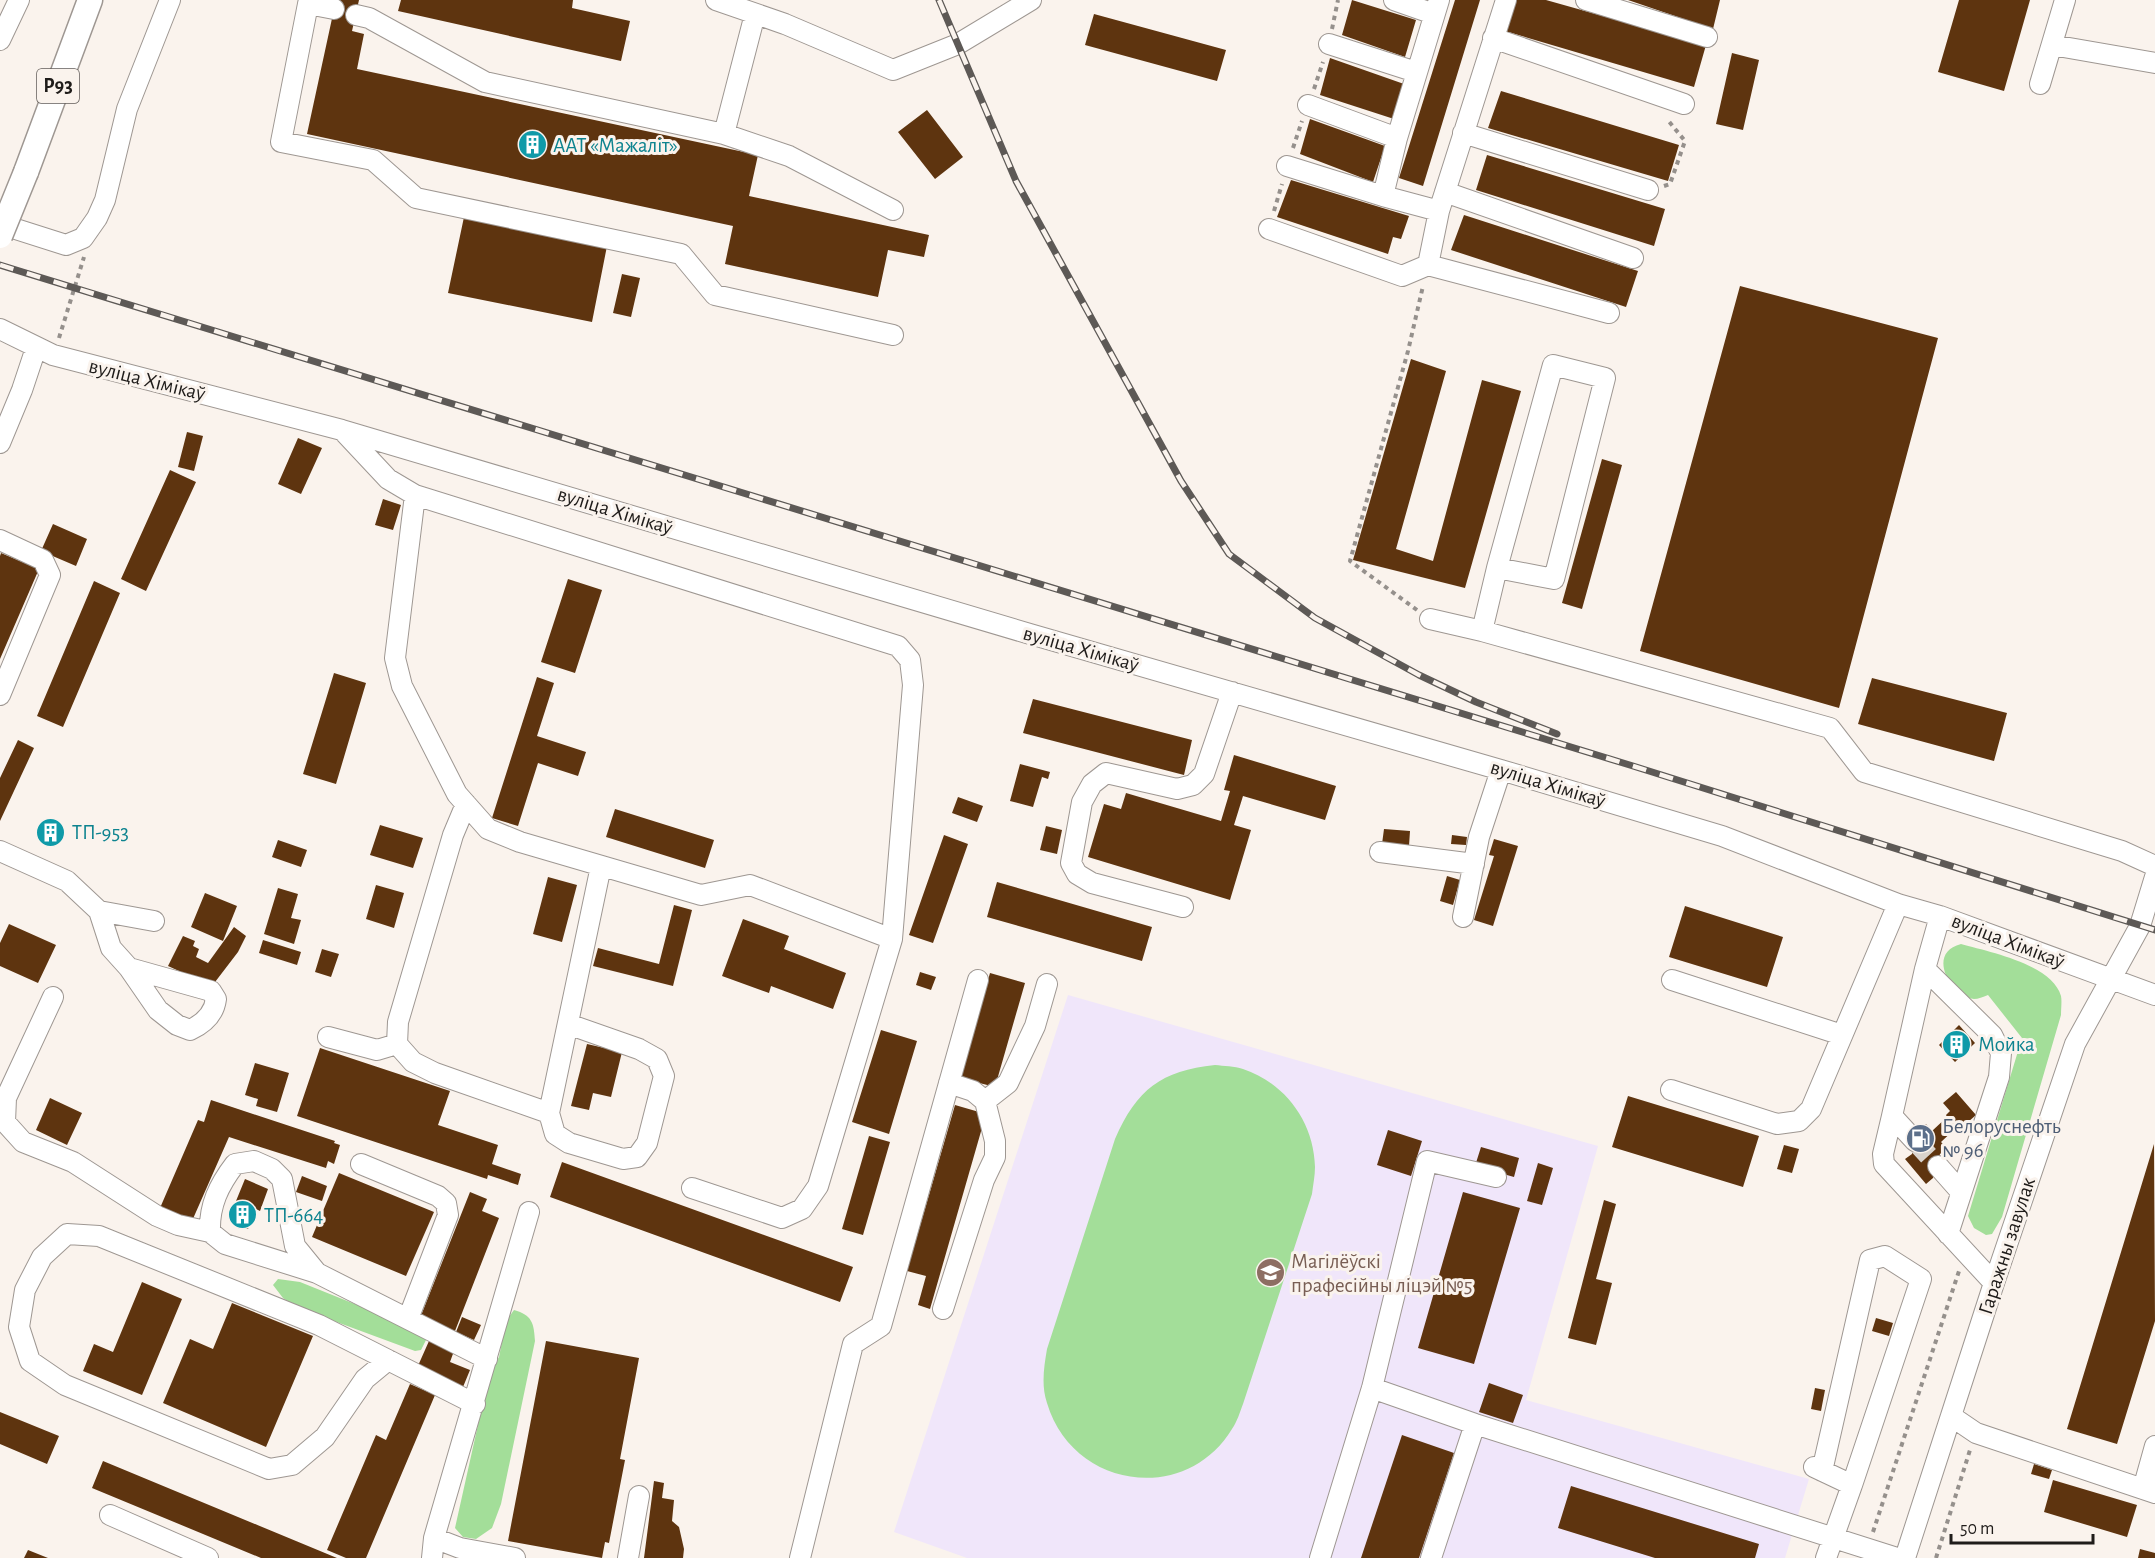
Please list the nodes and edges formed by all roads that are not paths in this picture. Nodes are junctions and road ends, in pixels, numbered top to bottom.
1 (19, 0) edge
2 (90, 0) edge
3 (170, 0) edge
4 (716, 0) edge
5 (1031, 0) edge
6 (1394, 0) edge
7 (1506, 0) edge
8 (1586, 0) edge
9 (2065, 0) edge
10 (309, 2) edge
11 (1436, 7) edge
12 (334, 9) dead end
13 (755, 14) junction
14 (356, 15) dead end
15 (1707, 37) dead end
16 (1493, 38) junction
17 (0, 40) edge
18 (1329, 44) dead end
19 (2052, 45) junction
20 (2155, 63) edge
21 (1416, 72) junction
22 (2040, 84) dead end
23 (1683, 104) dead end
24 (1308, 105) dead end
25 (1463, 133) junction
26 (724, 134) junction
27 (1397, 138) junction
28 (1287, 166) dead end
29 (1648, 189) road end
30 (1445, 192) junction
31 (1383, 196) junction
32 (893, 210) dead end
33 (1439, 212) junction
34 (0, 224) edge
35 (1269, 229) dead end
36 (0, 236) edge
37 (1633, 258) dead end
38 (1428, 265) junction
39 (1610, 313) dead end
40 (0, 329) edge
41 (893, 334) dead end
42 (44, 352) junction
43 (342, 430) junction
44 (0, 443) edge
45 (415, 495) junction
46 (0, 540) edge
47 (1497, 568) junction
48 (1430, 619) road end
49 (1482, 631) junction
50 (1232, 692) junction
51 (0, 695) edge
52 (1501, 770) junction
53 (466, 804) junction
54 (0, 851) edge
55 (1380, 852) dead end
56 (1474, 864) junction
57 (602, 866) junction
58 (2155, 866) edge
59 (2155, 877) edge
60 (1898, 904) junction
61 (1183, 907) dead end
62 (99, 911) junction
63 (1940, 916) junction
64 (1463, 917) dead end
65 (154, 921) dead end
66 (892, 939) junction
67 (129, 968) dead end
68 (1925, 969) junction
69 (978, 980) dead end
70 (1672, 980) dead end
71 (2110, 980) junction
72 (1047, 984) dead end
73 (2155, 995) edge
74 (53, 997) dead end
75 (568, 1024) junction
76 (1842, 1035) junction
77 (328, 1037) dead end
78 (397, 1044) junction
79 (950, 1083) junction
80 (1671, 1090) dead end
81 (985, 1101) junction
82 (549, 1113) junction
83 (1892, 1116) junction
84 (1915, 1141) tunnel mouth
85 (361, 1164) dead end
86 (1938, 1166) tunnel mouth
87 (1496, 1177) dead end
88 (692, 1188) dead end
89 (1961, 1192) junction
90 (529, 1212) dead end
91 (210, 1232) junction
92 (1948, 1234) junction
93 (317, 1273) junction
94 (1994, 1283) junction
95 (943, 1309) dead end
96 (408, 1319) junction
97 (487, 1359) junction
98 (388, 1360) junction
99 (1371, 1388) junction
100 (475, 1404) junction
101 (1951, 1416) junction
102 (1475, 1424) junction
103 (2155, 1446) edge
104 (1852, 1485) junction
105 (2151, 1487) edge
106 (639, 1496) dead end
107 (110, 1515) dead end
108 (1835, 1537) junction
109 (434, 1538) junction
110 (208, 1558) edge
111 (432, 1558) edge
112 (515, 1558) edge
113 (628, 1558) edge
114 (800, 1558) edge
115 (1320, 1558) edge
116 (1431, 1558) edge
117 (1826, 1558) edge
118 (1897, 1558) edge
119 (1905, 1558) edge

1 - 17 street
2 - 36 main road, Р93, bridge
3 - 34 street
4 - 13 street
5 - 13 street
6 - 11 street
7 - 16 street
8 - 15 street
9 - 19 street
10 - 12 street
10 - 41 street
11 - 21 street
13 - 26 street
14 - 26 street
16 - 23 street
16 - 25 street
18 - 21 street
19 - 20 street
19 - 22 street
21 - 27 street
24 - 27 street
25 - 29 street
25 - 30 street
26 - 32 street
27 - 31 street
28 - 31 street
30 - 33 street
30 - 37 street
31 - 33 street
33 - 38 street
35 - 38 street
38 - 39 street
40 - 42 street, вуліца Хімікаў
42 - 43 street, вуліца Хімікаў
42 - 44 street
43 - 45 street
43 - 50 street, вуліца Хімікаў
45 - 53 street
45 - 66 street
46 - 51 street
47 - 47 street
47 - 49 street
48 - 49 street
49 - 58 street
50 - 52 street, вуліца Хімікаў
50 - 61 street
52 - 56 street
52 - 60 street, вуліца Хімікаў
53 - 57 street
53 - 78 street
54 - 62 street
55 - 56 street
56 - 64 street
57 - 66 street
57 - 75 street
59 - 71 street, Гаражны завулак
60 - 63 street, вуліца Хімікаў
60 - 76 street
62 - 65 street
62 - 67 street
63 - 68 street
63 - 71 street, вуліца Хімікаў
66 - 88 street
68 - 83 street
68 - 89 street
69 - 79 street
70 - 76 street
71 - 73 street, вуліца Хімікаў
71 - 94 street, Гаражны завулак
72 - 81 street
74 - 91 street
75 - 82 street
75 - 82 street
76 - 80 street
77 - 78 street
78 - 82 street
79 - 81 street
79 - 114 street
81 - 95 street
83 - 84 street
83 - 92 street
85 - 96 street
86 - 89 street
87 - 99 street
89 - 92 street
90 - 97 street
91 - 93 street
91 - 93 street
92 - 94 street
93 - 96 street
94 - 101 street, Гаражны завулак
96 - 97 street
97 - 100 street
98 - 98 street
98 - 100 street
99 - 102 street
99 - 115 street
100 - 109 street
101 - 105 street
101 - 119 street, Гаражны завулак
102 - 108 street
102 - 116 street
103 - 105 street
104 - 104 street
104 - 108 street
106 - 113 street
107 - 110 street
108 - 117 street
108 - 118 street
109 - 111 street
109 - 112 street

